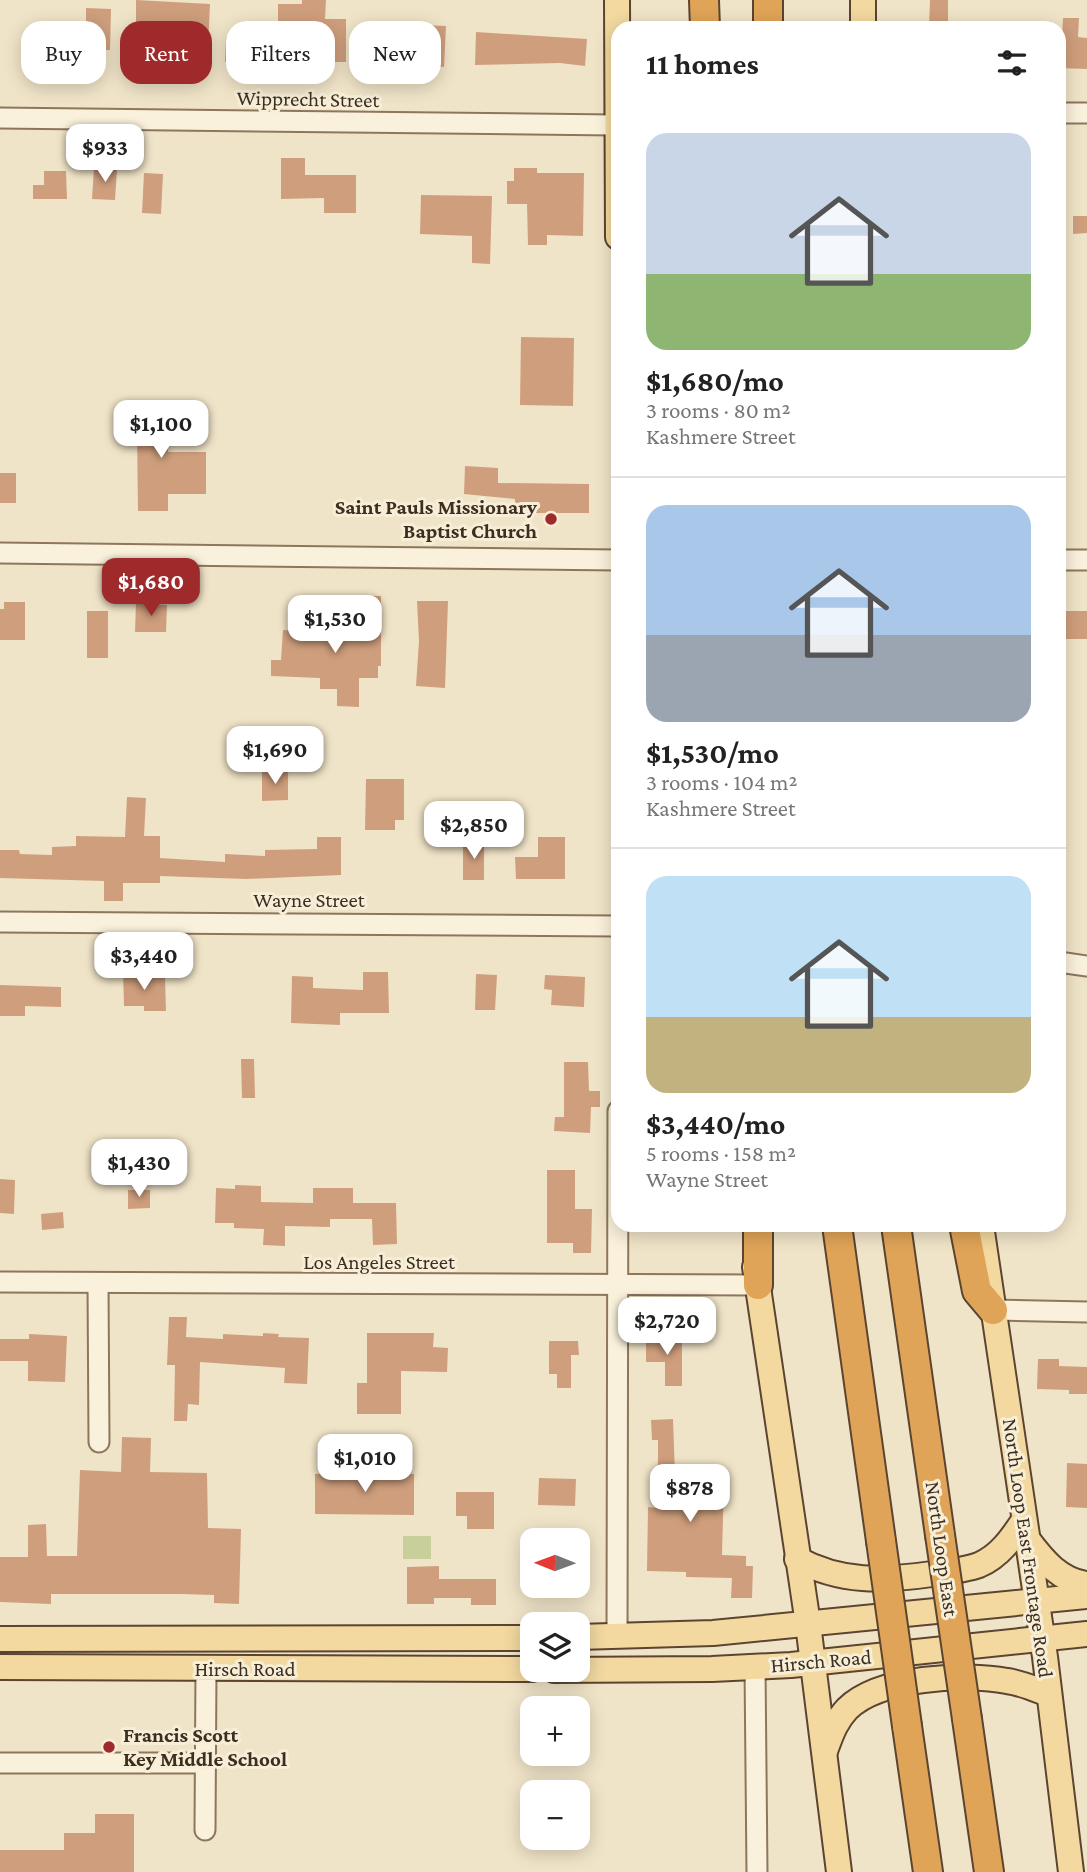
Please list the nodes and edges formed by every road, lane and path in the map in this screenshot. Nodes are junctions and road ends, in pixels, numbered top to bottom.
1 (617, 0) edge
2 (704, 0) edge
3 (768, 0) edge
4 (863, 0) edge
5 (617, 21) edge
6 (705, 21) edge
7 (768, 21) edge
8 (863, 21) edge
9 (1066, 113) edge
10 (1087, 113) edge
11 (0, 118) edge
12 (611, 125) edge
13 (0, 553) edge
14 (611, 560) edge
15 (1066, 560) edge
16 (1087, 560) edge
17 (0, 922) edge
18 (611, 926) edge
19 (1066, 963) edge
20 (1087, 966) edge
21 (617, 1232) edge
22 (750, 1232) edge
23 (758, 1232) edge
24 (838, 1232) edge
25 (897, 1232) edge
26 (965, 1232) edge
27 (982, 1232) edge
28 (0, 1282) edge
29 (98, 1283) junction
30 (758, 1285) junction
31 (616, 1286) junction
32 (993, 1310) junction
33 (1087, 1312) edge
34 (99, 1442) dead end
35 (1026, 1530) junction
36 (797, 1559) junction
37 (1087, 1584) edge
38 (1087, 1596) edge
39 (1036, 1600) junction
40 (808, 1624) junction
41 (1087, 1634) edge
42 (590, 1637) edge
43 (617, 1637) junction
44 (520, 1638) edge
45 (0, 1639) edge
46 (1042, 1640) junction
47 (206, 1641) junction
48 (590, 1656) edge
49 (520, 1657) edge
50 (813, 1663) junction
51 (0, 1667) edge
52 (755, 1667) junction
53 (206, 1669) junction
54 (449, 1669) junction
55 (520, 1669) edge
56 (590, 1669) edge
57 (1048, 1694) junction
58 (824, 1754) junction
59 (0, 1763) edge
60 (205, 1763) junction
61 (205, 1830) dead end
62 (757, 1872) edge
63 (839, 1872) edge
64 (928, 1872) edge
65 (989, 1872) edge
66 (1071, 1872) edge

1 - 5 main road
2 - 6 highway
3 - 7 highway
4 - 8 main road
9 - 10 street
11 - 12 street, Wipprecht Street
13 - 14 street
15 - 16 street
17 - 18 street, Wayne Street
19 - 20 street
21 - 31 street
22 - 30 main road
23 - 30 highway
24 - 64 highway, bridge
25 - 65 highway, North Loop East, bridge
26 - 32 highway
27 - 32 main road, North Loop East Frontage Road
28 - 29 street, Los Angeles Street
29 - 31 street, Los Angeles Street
29 - 34 street
30 - 31 street, Los Angeles Street
30 - 36 main road
31 - 43 street
32 - 33 street
32 - 35 main road, North Loop East Frontage Road
35 - 36 main road
35 - 37 main road
35 - 39 main road, North Loop East Frontage Road
36 - 40 main road
38 - 39 main road, Hirsch Road
39 - 40 main road, Hirsch Road
39 - 46 main road, North Loop East Frontage Road
40 - 43 main road, Hirsch Road
40 - 50 main road
41 - 46 main road, Hirsch Road
42 - 43 main road, Hirsch Road
43 - 48 main road
44 - 47 main road, Hirsch Road
45 - 47 main road, Hirsch Road
46 - 50 main road, Hirsch Road
46 - 57 main road, North Loop East Frontage Road
47 - 53 main road
49 - 54 main road
50 - 52 main road, Hirsch Road
50 - 58 main road
51 - 53 main road, Hirsch Road
52 - 56 main road, Hirsch Road
52 - 62 street
53 - 54 main road, Hirsch Road
53 - 60 street
54 - 55 main road, Hirsch Road
57 - 58 main road
57 - 66 main road, North Loop East Frontage Road
58 - 63 main road
59 - 60 street
60 - 61 street

